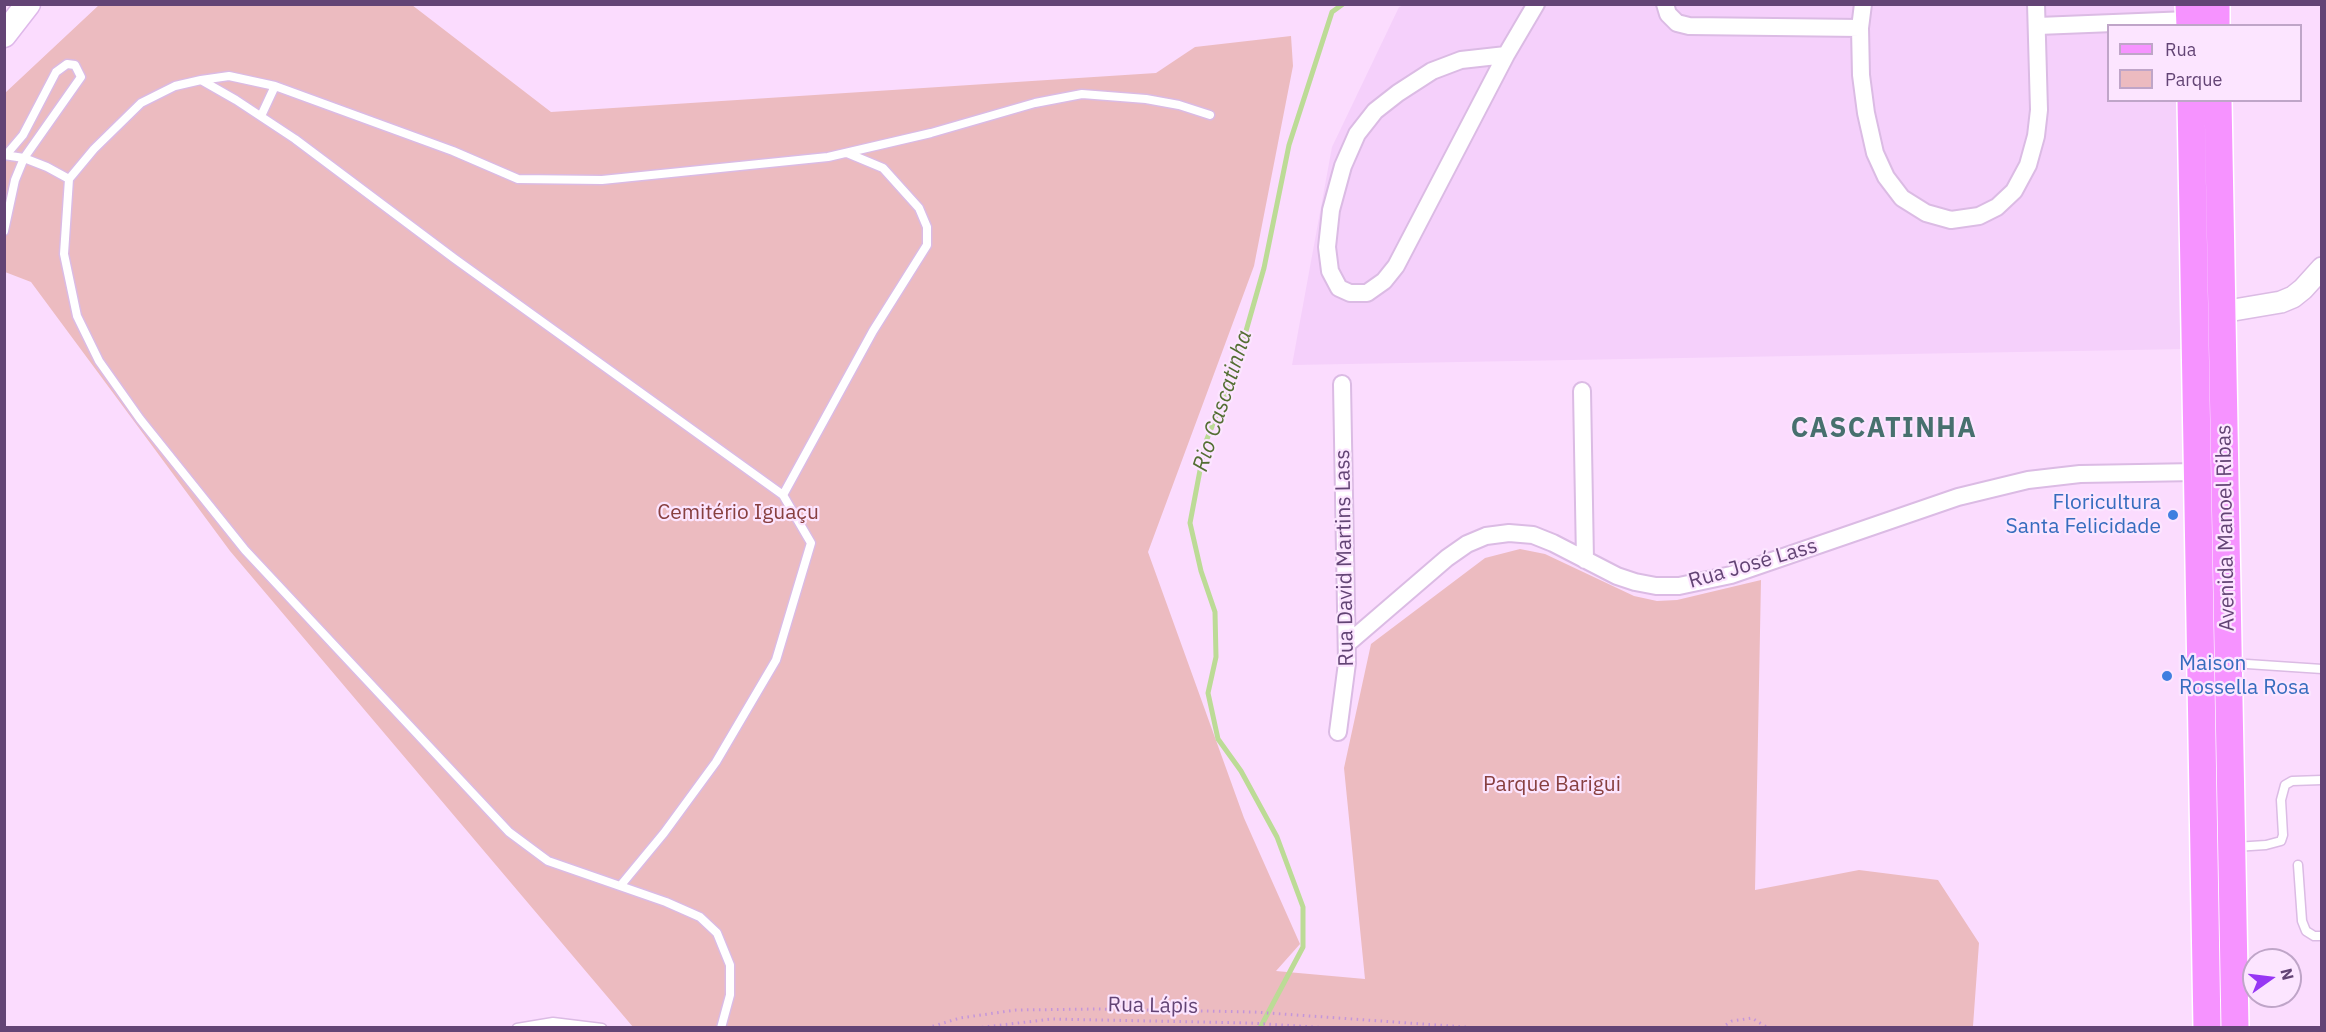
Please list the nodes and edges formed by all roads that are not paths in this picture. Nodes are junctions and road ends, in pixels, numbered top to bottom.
1 (28, 4) edge
2 (1536, 4) edge
3 (1665, 4) edge
4 (1863, 4) edge
5 (2036, 4) edge
6 (2216, 4) edge
7 (2192, 19) edge
8 (2216, 24) edge
9 (2038, 26) junction
10 (1860, 28) junction
11 (4, 35) edge
12 (1506, 55) junction
13 (201, 80) junction
14 (274, 86) junction
15 (2191, 102) edge
16 (2218, 102) edge
17 (1210, 115) dead end
18 (261, 116) junction
19 (847, 153) junction
20 (5, 155) edge
21 (24, 158) junction
22 (69, 179) junction
23 (4, 231) edge
24 (2322, 268) edge
25 (2222, 312) junction
26 (2195, 313) junction
27 (1342, 384) dead end
28 (1582, 392) dead end
29 (2197, 472) junction
30 (783, 495) junction
31 (1585, 560) junction
32 (1347, 644) junction
33 (2228, 663) junction
34 (2322, 669) edge
35 (1338, 732) dead end
36 (2322, 780) edge
37 (2232, 847) junction
38 (2298, 865) dead end
39 (621, 885) junction
40 (2322, 936) edge
41 (517, 1028) edge
42 (602, 1028) edge
43 (721, 1028) edge
44 (2208, 1028) edge
45 (2235, 1028) edge

1 - 11 main road
2 - 12 street
3 - 10 street
4 - 10 street
5 - 9 street
6 - 8 main road
7 - 9 street
9 - 10 street
12 - 12 street
13 - 14 lane
13 - 18 lane
13 - 22 lane
14 - 18 lane
14 - 19 lane
15 - 26 main road, Avenida Manoel Ribas
16 - 25 main road, Avenida Manoel Ribas
17 - 19 lane
18 - 30 lane
19 - 30 lane
20 - 21 lane
20 - 21 lane
21 - 22 lane
21 - 23 lane
22 - 39 lane
24 - 25 street
25 - 26 street
25 - 33 main road, Avenida Manoel Ribas
26 - 29 main road, Avenida Manoel Ribas
27 - 32 street, Rua David Martins Lass
28 - 31 street
29 - 31 street, Rua José Lass
29 - 44 main road, Avenida Manoel Ribas
30 - 39 lane
31 - 32 street, Rua José Lass
32 - 35 street, Rua David Martins Lass
33 - 34 lane
33 - 37 main road, Avenida Manoel Ribas
36 - 37 lane
37 - 45 main road, Avenida Manoel Ribas
38 - 40 lane
39 - 43 lane
41 - 42 lane

